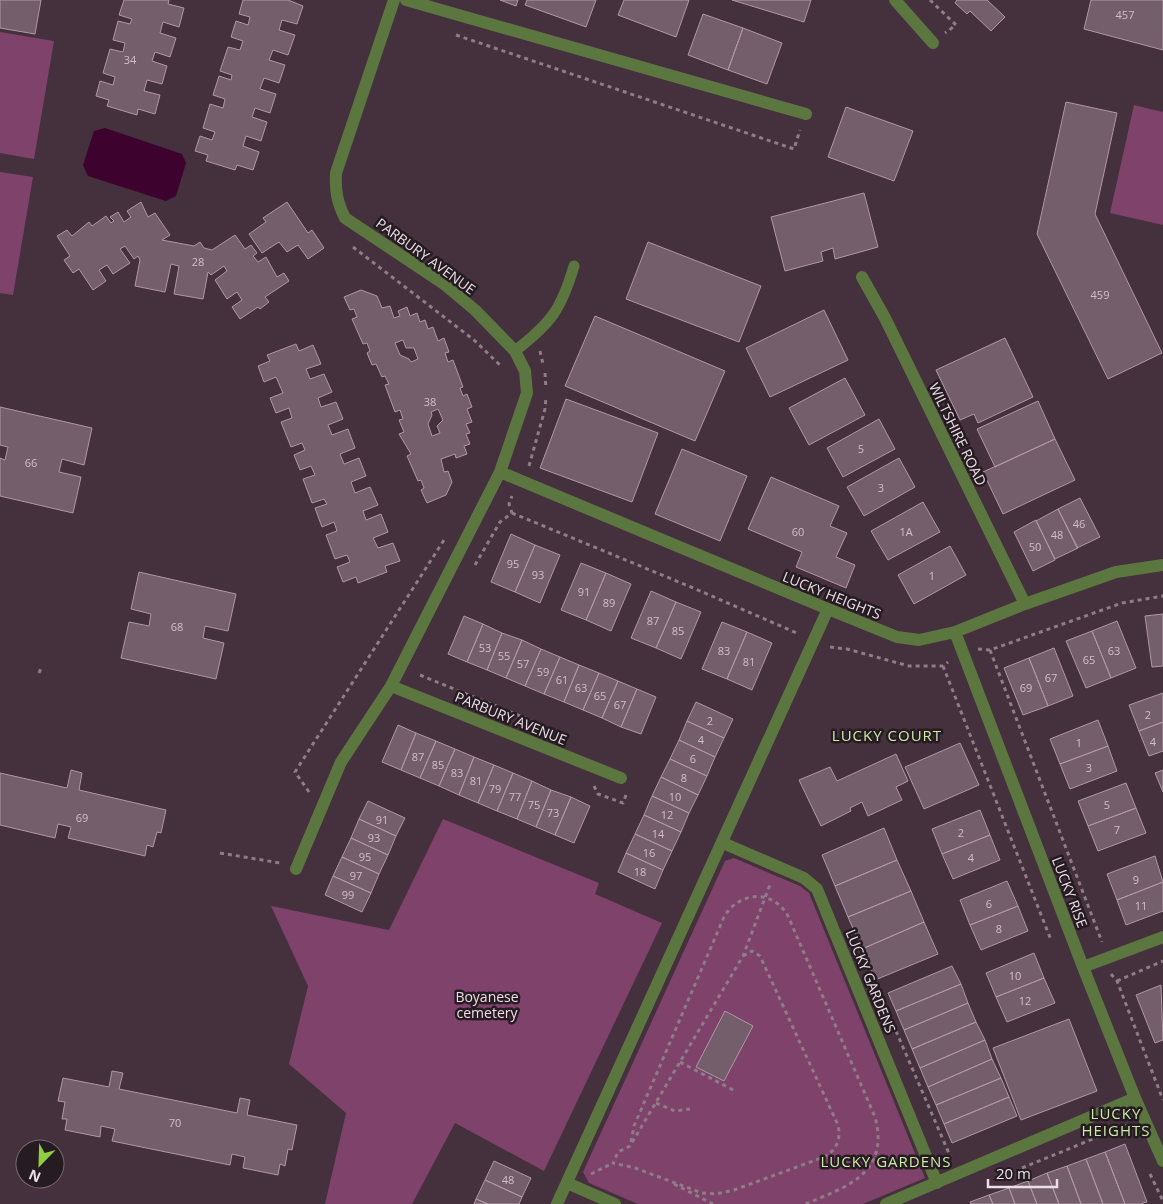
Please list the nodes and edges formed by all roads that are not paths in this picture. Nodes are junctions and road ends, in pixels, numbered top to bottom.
1 (394, 0) edge
2 (406, 0) edge
3 (895, 0) edge
4 (933, 43) road end
5 (806, 114) road end
6 (574, 266) dead end
7 (862, 277) dead end
8 (515, 351) junction
9 (500, 472) junction
10 (1163, 565) edge
11 (1025, 604) junction
12 (828, 609) junction
13 (956, 632) junction
14 (397, 688) junction
15 (620, 778) dead end
16 (723, 843) junction
17 (296, 869) road end
18 (1163, 937) edge
19 (1083, 967) junction
20 (1135, 1098) junction
21 (1163, 1161) edge
22 (567, 1183) junction
23 (937, 1183) junction
24 (557, 1204) edge
25 (615, 1204) edge
26 (886, 1204) edge

1 - 8 street, PARBURY AVENUE
2 - 5 street
3 - 4 street
6 - 8 lane
7 - 11 street, WILTSHIRE ROAD
8 - 9 street, PARBURY AVENUE
9 - 12 street, LUCKY HEIGHTS
9 - 14 street, PARBURY AVENUE
10 - 11 street, LUCKY HEIGHTS
11 - 13 street, LUCKY HEIGHTS
12 - 13 street, LUCKY HEIGHTS
12 - 16 street
13 - 19 street, LUCKY RISE
14 - 15 street, PARBURY AVENUE
14 - 17 street, PARBURY AVENUE
16 - 22 street
16 - 23 street, LUCKY GARDENS
18 - 19 street
19 - 20 street, LUCKY RISE
20 - 21 street, LUCKY RISE
20 - 23 street
22 - 24 street
22 - 25 street
23 - 26 street

